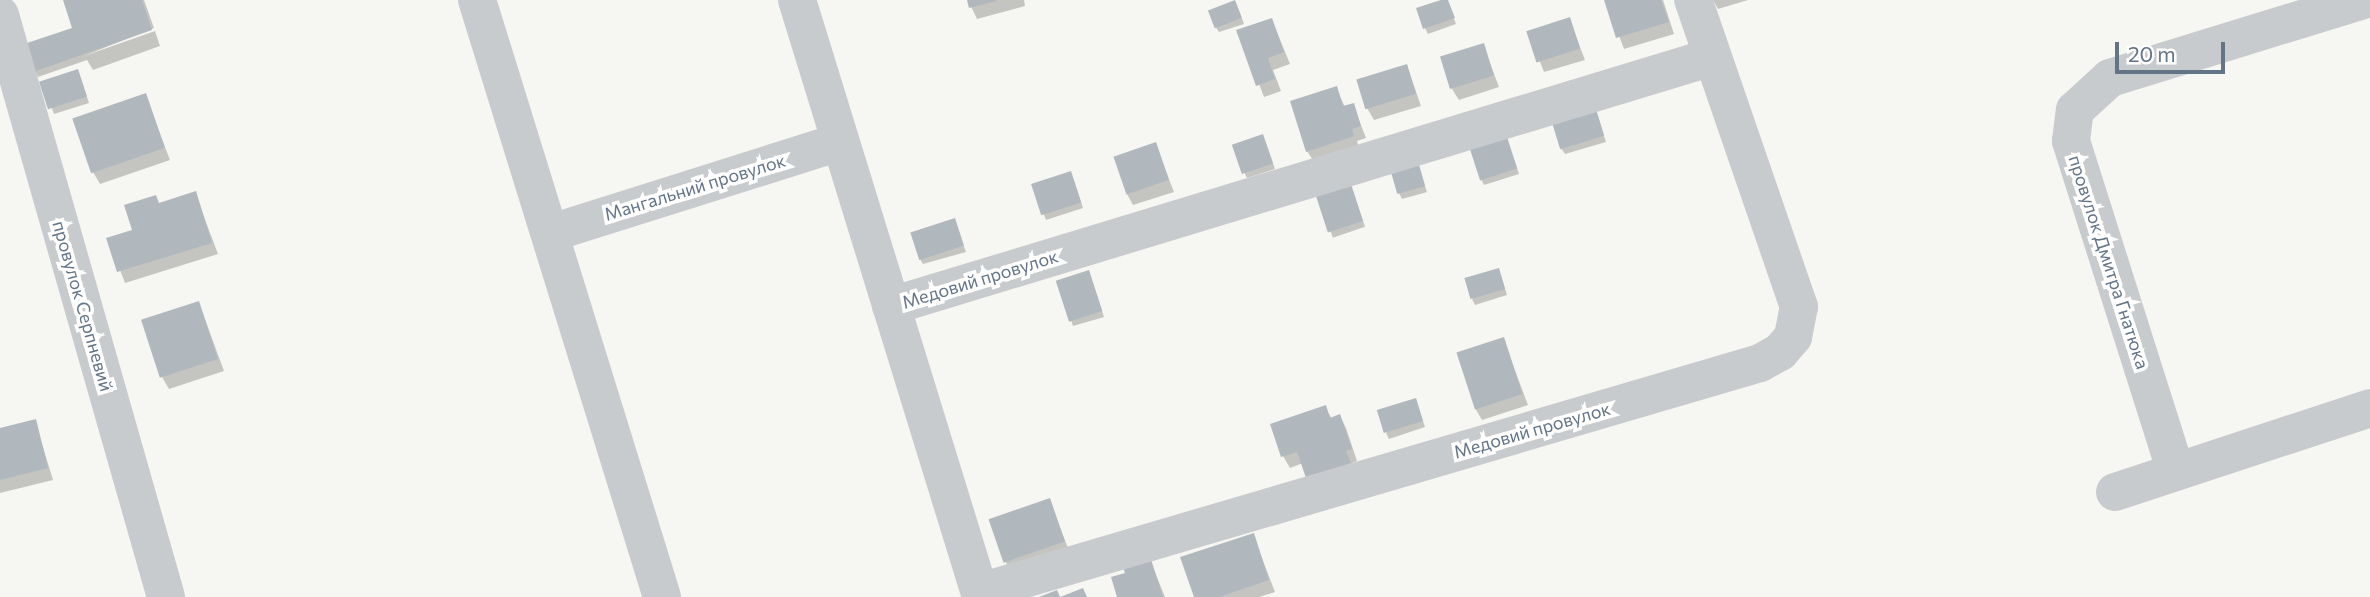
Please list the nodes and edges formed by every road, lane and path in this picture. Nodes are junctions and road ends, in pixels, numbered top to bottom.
1 (477, 0) edge
2 (1693, 0) edge
3 (2363, 0) edge
4 (805, 2) edge
5 (0, 15) edge
6 (1712, 57) junction
7 (839, 142) junction
8 (551, 233) junction
9 (891, 306) junction
10 (2370, 408) edge
11 (2175, 469) junction
12 (2115, 492) dead end
13 (981, 595) edge
14 (166, 597) edge
15 (662, 597) edge

1 - 8 street
2 - 6 street, Медовий провулок
3 - 11 street, провулок Дмитра Гнатюка
4 - 7 street
5 - 14 street, провулок Серпневий
6 - 9 street, Медовий провулок
6 - 13 street, Медовий провулок
7 - 8 street, Мангальний провулок
7 - 9 street
8 - 15 street
9 - 13 street
10 - 11 street
11 - 12 street

